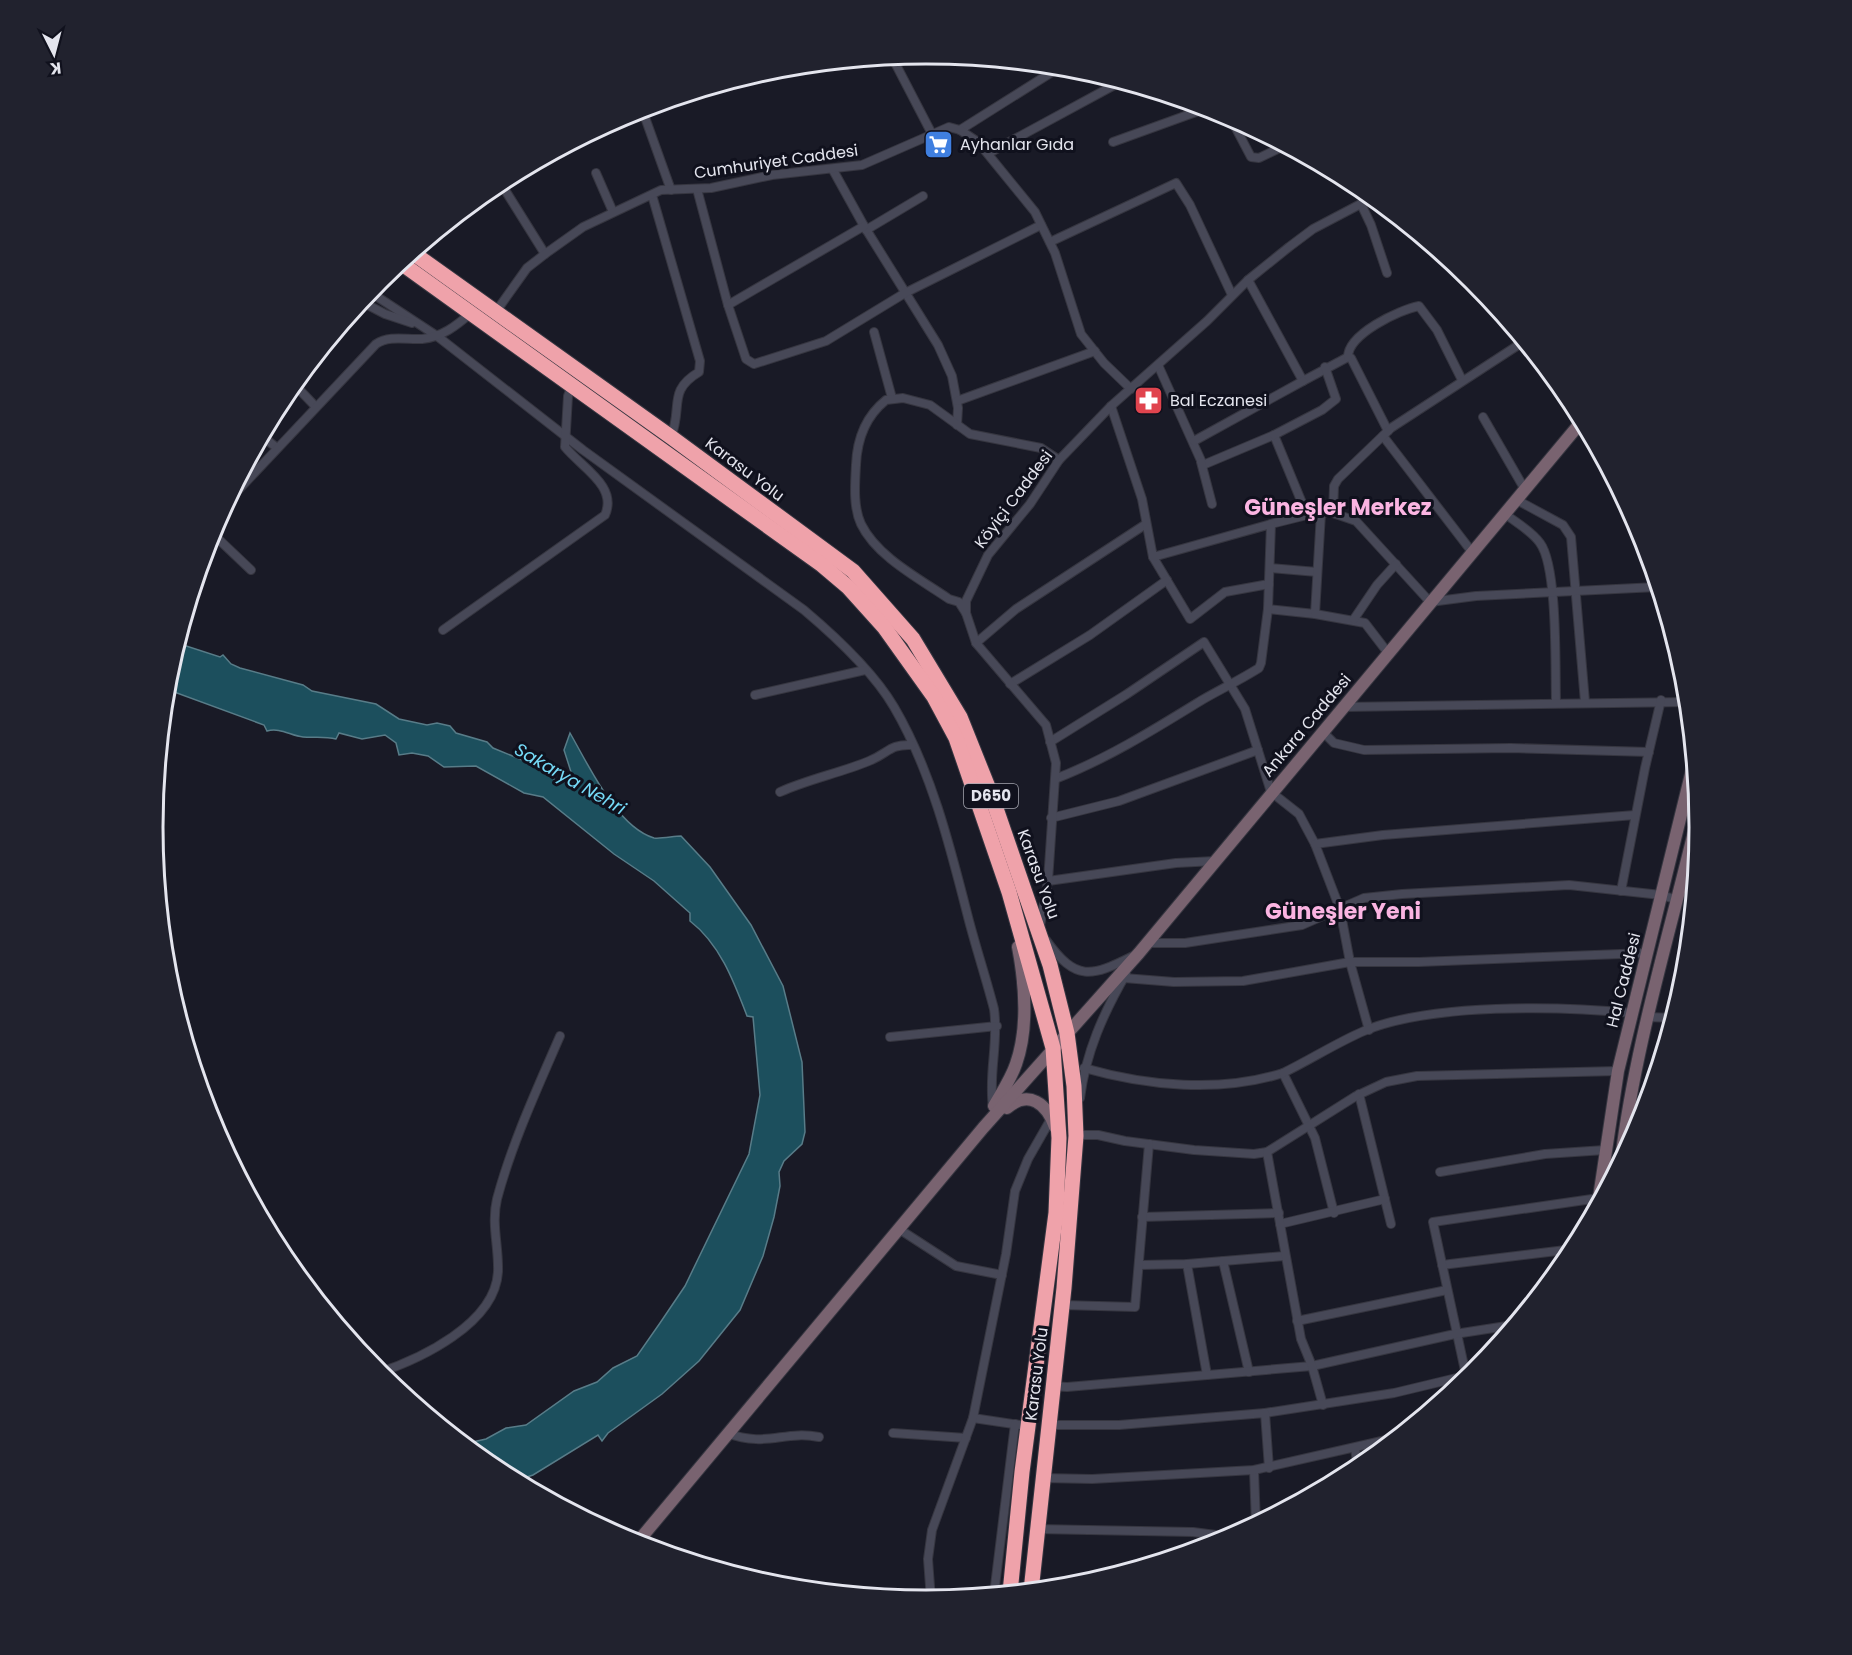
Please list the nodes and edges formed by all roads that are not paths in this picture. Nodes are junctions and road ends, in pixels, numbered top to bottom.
1 (896, 65) edge
2 (1048, 75) edge
3 (1111, 87) edge
4 (1193, 113) edge
5 (645, 119) edge
6 (960, 130) junction
7 (1238, 132) edge
8 (932, 134) junction
9 (1113, 142) dead end
10 (1276, 150) edge
11 (989, 153) junction
12 (833, 170) junction
13 (596, 173) dead end
14 (697, 189) junction
15 (670, 190) junction
16 (506, 191) edge
17 (652, 195) junction
18 (923, 196) dead end
19 (1361, 204) joint
20 (613, 212) junction
21 (1041, 225) junction
22 (865, 228) junction
23 (1050, 242) junction
24 (545, 254) junction
25 (419, 258) edge
26 (408, 267) edge
27 (1387, 273) dead end
28 (1248, 280) junction
29 (904, 293) junction
30 (1232, 296) junction
31 (378, 297) edge
32 (728, 305) junction
33 (369, 306) edge
34 (471, 313) junction
35 (495, 313) junction
36 (423, 327) junction
37 (874, 332) dead end
38 (437, 336) junction
39 (1517, 346) edge
40 (1095, 351) junction
41 (1348, 357) junction
42 (1158, 364) junction
43 (1325, 367) junction
44 (1462, 380) junction
45 (1303, 381) junction
46 (572, 385) junction
47 (1131, 389) junction
48 (301, 391) edge
49 (892, 398) junction
50 (957, 401) junction
51 (1111, 406) junction
52 (316, 407) junction
53 (1483, 417) dead end
54 (957, 425) junction
55 (1576, 428) edge
56 (1386, 434) junction
57 (1274, 435) junction
58 (565, 436) junction
59 (671, 437) junction
60 (268, 441) edge
61 (1194, 441) junction
62 (277, 448) junction
63 (1059, 460) junction
64 (1201, 462) junction
65 (249, 477) edge
66 (1524, 488) junction
67 (1515, 499) junction
68 (1212, 504) dead end
69 (1321, 513) junction
70 (1333, 513) junction
71 (1504, 513) junction
72 (1307, 515) junction
73 (1146, 524) junction
74 (1271, 524) junction
75 (219, 540) edge
76 (1472, 552) junction
77 (1153, 556) junction
78 (1396, 564) junction
79 (1269, 568) junction
80 (251, 570) dead end
81 (1317, 572) junction
82 (1167, 580) junction
83 (1269, 584) junction
84 (1651, 587) edge
85 (1578, 591) junction
86 (1552, 593) junction
87 (1430, 602) junction
88 (1268, 609) junction
89 (966, 613) junction
90 (1315, 614) junction
91 (1354, 619) junction
92 (443, 630) dead end
93 (976, 643) junction
94 (1388, 653) junction
95 (865, 670) junction
96 (1010, 684) junction
97 (1232, 686) junction
98 (755, 695) dead end
99 (1661, 700) junction
100 (1678, 701) edge
101 (1557, 702) junction
102 (1585, 702) junction
103 (1343, 707) junction
104 (1322, 731) junction
105 (1050, 742) junction
106 (912, 745) junction
107 (1258, 750) junction
108 (1649, 752) junction
109 (1055, 779) junction
110 (1687, 788) edge
111 (780, 792) dead end
112 (1271, 792) junction
113 (1635, 815) junction
114 (1051, 818) junction
115 (1315, 844) junction
116 (1688, 859) edge
117 (1215, 861) junction
118 (1048, 881) junction
119 (1621, 891) junction
120 (1009, 892) junction
121 (1661, 895) junction
122 (1678, 900) junction
123 (1340, 909) junction
124 (1040, 931) junction
125 (1143, 948) junction
126 (1646, 953) junction
127 (1350, 962) junction
128 (1124, 978) junction
129 (1632, 1013) junction
130 (1648, 1017) junction
131 (1665, 1018) edge
132 (997, 1026) junction
133 (1369, 1030) junction
134 (1067, 1033) junction
135 (560, 1036) dead end
136 (890, 1037) dead end
137 (1053, 1048) junction
138 (1084, 1068) junction
139 (1618, 1071) junction
140 (1283, 1073) junction
141 (1359, 1094) junction
142 (993, 1108) junction
143 (1627, 1113) junction
144 (1633, 1115) edge
145 (1052, 1118) junction
146 (1309, 1126) junction
147 (982, 1128) junction
148 (1624, 1133) edge
149 (1076, 1136) junction
150 (1059, 1138) junction
151 (1149, 1144) junction
152 (1605, 1150) junction
153 (1267, 1152) junction
154 (1440, 1172) dead end
155 (1600, 1183) edge
156 (1385, 1199) junction
157 (1591, 1202) edge
158 (1279, 1213) junction
159 (1334, 1213) junction
160 (1142, 1217) junction
161 (1280, 1224) junction
162 (1391, 1224) dead end
163 (899, 1229) junction
164 (1560, 1251) edge
165 (1284, 1256) junction
166 (1224, 1261) junction
167 (1187, 1264) junction
168 (1138, 1265) junction
169 (1442, 1265) junction
170 (1002, 1275) junction
171 (1447, 1290) junction
172 (1062, 1305) junction
173 (1297, 1321) junction
174 (1504, 1326) edge
175 (1455, 1334) junction
176 (1312, 1366) junction
177 (1466, 1367) edge
178 (388, 1369) edge
179 (1249, 1372) junction
180 (1207, 1375) junction
181 (1452, 1380) edge
182 (1052, 1386) junction
183 (1323, 1405) junction
184 (1265, 1413) junction
185 (973, 1418) junction
186 (1022, 1425) junction
187 (1048, 1425) junction
188 (727, 1433) junction
189 (893, 1433) dead end
190 (819, 1437) dead end
191 (966, 1438) junction
192 (1377, 1443) edge
193 (1355, 1448) junction
194 (1356, 1457) edge
195 (1269, 1468) junction
196 (1254, 1470) junction
197 (1041, 1478) junction
198 (1256, 1515) edge
199 (1035, 1529) junction
200 (1212, 1534) edge
201 (643, 1535) edge
202 (1032, 1583) edge
203 (1011, 1586) edge
204 (995, 1587) edge
205 (930, 1590) edge

1 - 8 street
2 - 6 street
3 - 11 street
4 - 9 street
5 - 15 street
6 - 8 street, Cumhuriyet Caddesi
6 - 11 street
7 - 10 street
8 - 12 street, Cumhuriyet Caddesi
11 - 21 street
12 - 14 street, Cumhuriyet Caddesi
12 - 22 street
13 - 20 street
14 - 15 street, Cumhuriyet Caddesi
14 - 32 street
15 - 17 street, Cumhuriyet Caddesi
16 - 24 street
17 - 20 street, Cumhuriyet Caddesi
17 - 59 street
18 - 22 street
19 - 27 street
19 - 28 street, Köyiçi Caddesi
20 - 24 street, Cumhuriyet Caddesi
21 - 23 street
21 - 29 street
22 - 29 street
22 - 32 street
23 - 30 street
23 - 40 street
24 - 35 street, Cumhuriyet Caddesi
25 - 35 highway, Karasu Yolu / D650
26 - 34 highway, Karasu Yolu / D650
28 - 30 street, Köyiçi Caddesi
28 - 45 street
29 - 32 street
29 - 50 street
30 - 42 street, Köyiçi Caddesi
31 - 36 street
33 - 36 street
34 - 38 street
34 - 46 highway, Karasu Yolu / D650
35 - 59 highway, Karasu Yolu / D650
36 - 38 street
37 - 49 street
38 - 52 street
38 - 58 street
39 - 44 street
40 - 47 street
40 - 50 street
41 - 43 street
41 - 44 street
41 - 56 street
42 - 47 street, Köyiçi Caddesi
42 - 61 street
43 - 45 street
43 - 57 street
44 - 56 street
45 - 61 street
46 - 58 street
46 - 120 highway, Karasu Yolu / D650
47 - 51 street, Köyiçi Caddesi
48 - 52 street
49 - 54 street
49 - 89 street
50 - 54 street
51 - 63 street, Köyiçi Caddesi
51 - 73 street
52 - 62 street
53 - 66 street
54 - 63 street
55 - 66 street, Ankara Caddesi
56 - 70 street
56 - 76 street
57 - 64 street
57 - 72 street
58 - 92 street
58 - 95 street
59 - 124 highway, Karasu Yolu / D650
60 - 62 street
61 - 64 street
62 - 65 street
63 - 89 street, Köyiçi Caddesi
64 - 68 street
66 - 67 street, Ankara Caddesi
67 - 71 street, Ankara Caddesi
67 - 85 street
69 - 70 street
69 - 72 street
69 - 81 street
70 - 78 street
71 - 76 street, Ankara Caddesi
71 - 86 street
72 - 74 street
73 - 77 street
73 - 93 street
74 - 77 street
74 - 79 street
75 - 80 street
76 - 87 street, Ankara Caddesi
77 - 82 street
78 - 87 street
78 - 91 street
79 - 81 street
79 - 83 street
81 - 90 street
82 - 83 street
82 - 96 street
83 - 88 street
84 - 85 street
85 - 86 street
85 - 102 street
86 - 87 street
86 - 101 street
87 - 94 street, Ankara Caddesi
88 - 90 street
88 - 97 street
89 - 93 street
90 - 91 street
91 - 94 street
93 - 96 street
94 - 103 street, Ankara Caddesi
95 - 98 street
95 - 106 street
96 - 105 street
97 - 105 street
97 - 107 street
97 - 109 street
99 - 100 street
99 - 102 street
99 - 108 street
101 - 102 street
101 - 103 street
103 - 104 street, Ankara Caddesi
104 - 108 street
104 - 112 street, Ankara Caddesi
105 - 109 street
106 - 111 street
106 - 132 street
107 - 112 street
107 - 114 street
108 - 113 street
109 - 114 street
110 - 121 street, Hal Caddesi
112 - 115 street
112 - 117 street, Ankara Caddesi
113 - 115 street
113 - 119 street
114 - 118 street
115 - 123 street
116 - 122 street, Hal Caddesi
117 - 118 street
117 - 125 street, Ankara Caddesi
118 - 124 street
119 - 121 street
119 - 123 street
120 - 137 highway, Karasu Yolu / D650
120 - 142 street
121 - 122 street
121 - 126 street, Hal Caddesi
122 - 130 street, Hal Caddesi
123 - 125 street
123 - 127 street
124 - 125 street
124 - 134 highway, Karasu Yolu / D650
125 - 128 street
125 - 134 street, Ankara Caddesi
126 - 127 street
126 - 129 street, Hal Caddesi
127 - 128 street
127 - 133 street
128 - 138 street
129 - 133 street
129 - 139 street, Hal Caddesi
130 - 131 street
130 - 143 street, Hal Caddesi
132 - 136 street
132 - 142 street
133 - 140 street
134 - 137 street, Ankara Caddesi
134 - 149 highway, Karasu Yolu / D650
135 - 178 street
137 - 147 street, Ankara Caddesi
137 - 150 highway, Karasu Yolu / D650
138 - 140 street
138 - 149 street
139 - 141 street
139 - 152 street, Hal Caddesi
140 - 146 street
141 - 146 street
141 - 156 street
142 - 147 street
143 - 144 street
143 - 148 street, Hal Caddesi
145 - 147 street
145 - 150 street
145 - 170 street
146 - 153 street
146 - 159 street
147 - 163 street
149 - 151 street
149 - 172 highway, Karasu Yolu / D650
150 - 186 highway, Karasu Yolu / D650
151 - 153 street
151 - 160 street
152 - 154 street
152 - 155 street, Hal Caddesi
153 - 158 street
156 - 159 street
156 - 162 street
157 - 169 street
158 - 160 street
158 - 161 street
159 - 161 street
160 - 168 street
161 - 165 street
163 - 170 street
163 - 188 street
164 - 169 street
165 - 166 street
165 - 173 street
166 - 167 street
166 - 179 street
167 - 168 street
167 - 180 street
168 - 172 street
169 - 171 street
170 - 185 street
171 - 173 street
171 - 175 street
172 - 182 highway, Karasu Yolu / D650
173 - 176 street
174 - 175 street
175 - 176 street
175 - 177 street
176 - 179 street
176 - 183 street
179 - 180 street
180 - 182 street
181 - 183 street
182 - 187 highway, Karasu Yolu / D650
183 - 184 street
184 - 187 street
184 - 195 street
185 - 186 street
185 - 191 street
186 - 203 highway, Karasu Yolu / D650
186 - 204 street
187 - 197 highway, Karasu Yolu / D650
188 - 190 street
188 - 201 street
189 - 191 street
191 - 205 street
192 - 193 street
193 - 194 street
193 - 195 street
195 - 196 street
196 - 197 street
196 - 198 street
197 - 199 highway, Karasu Yolu / D650
199 - 200 street
199 - 202 highway, Karasu Yolu / D650

